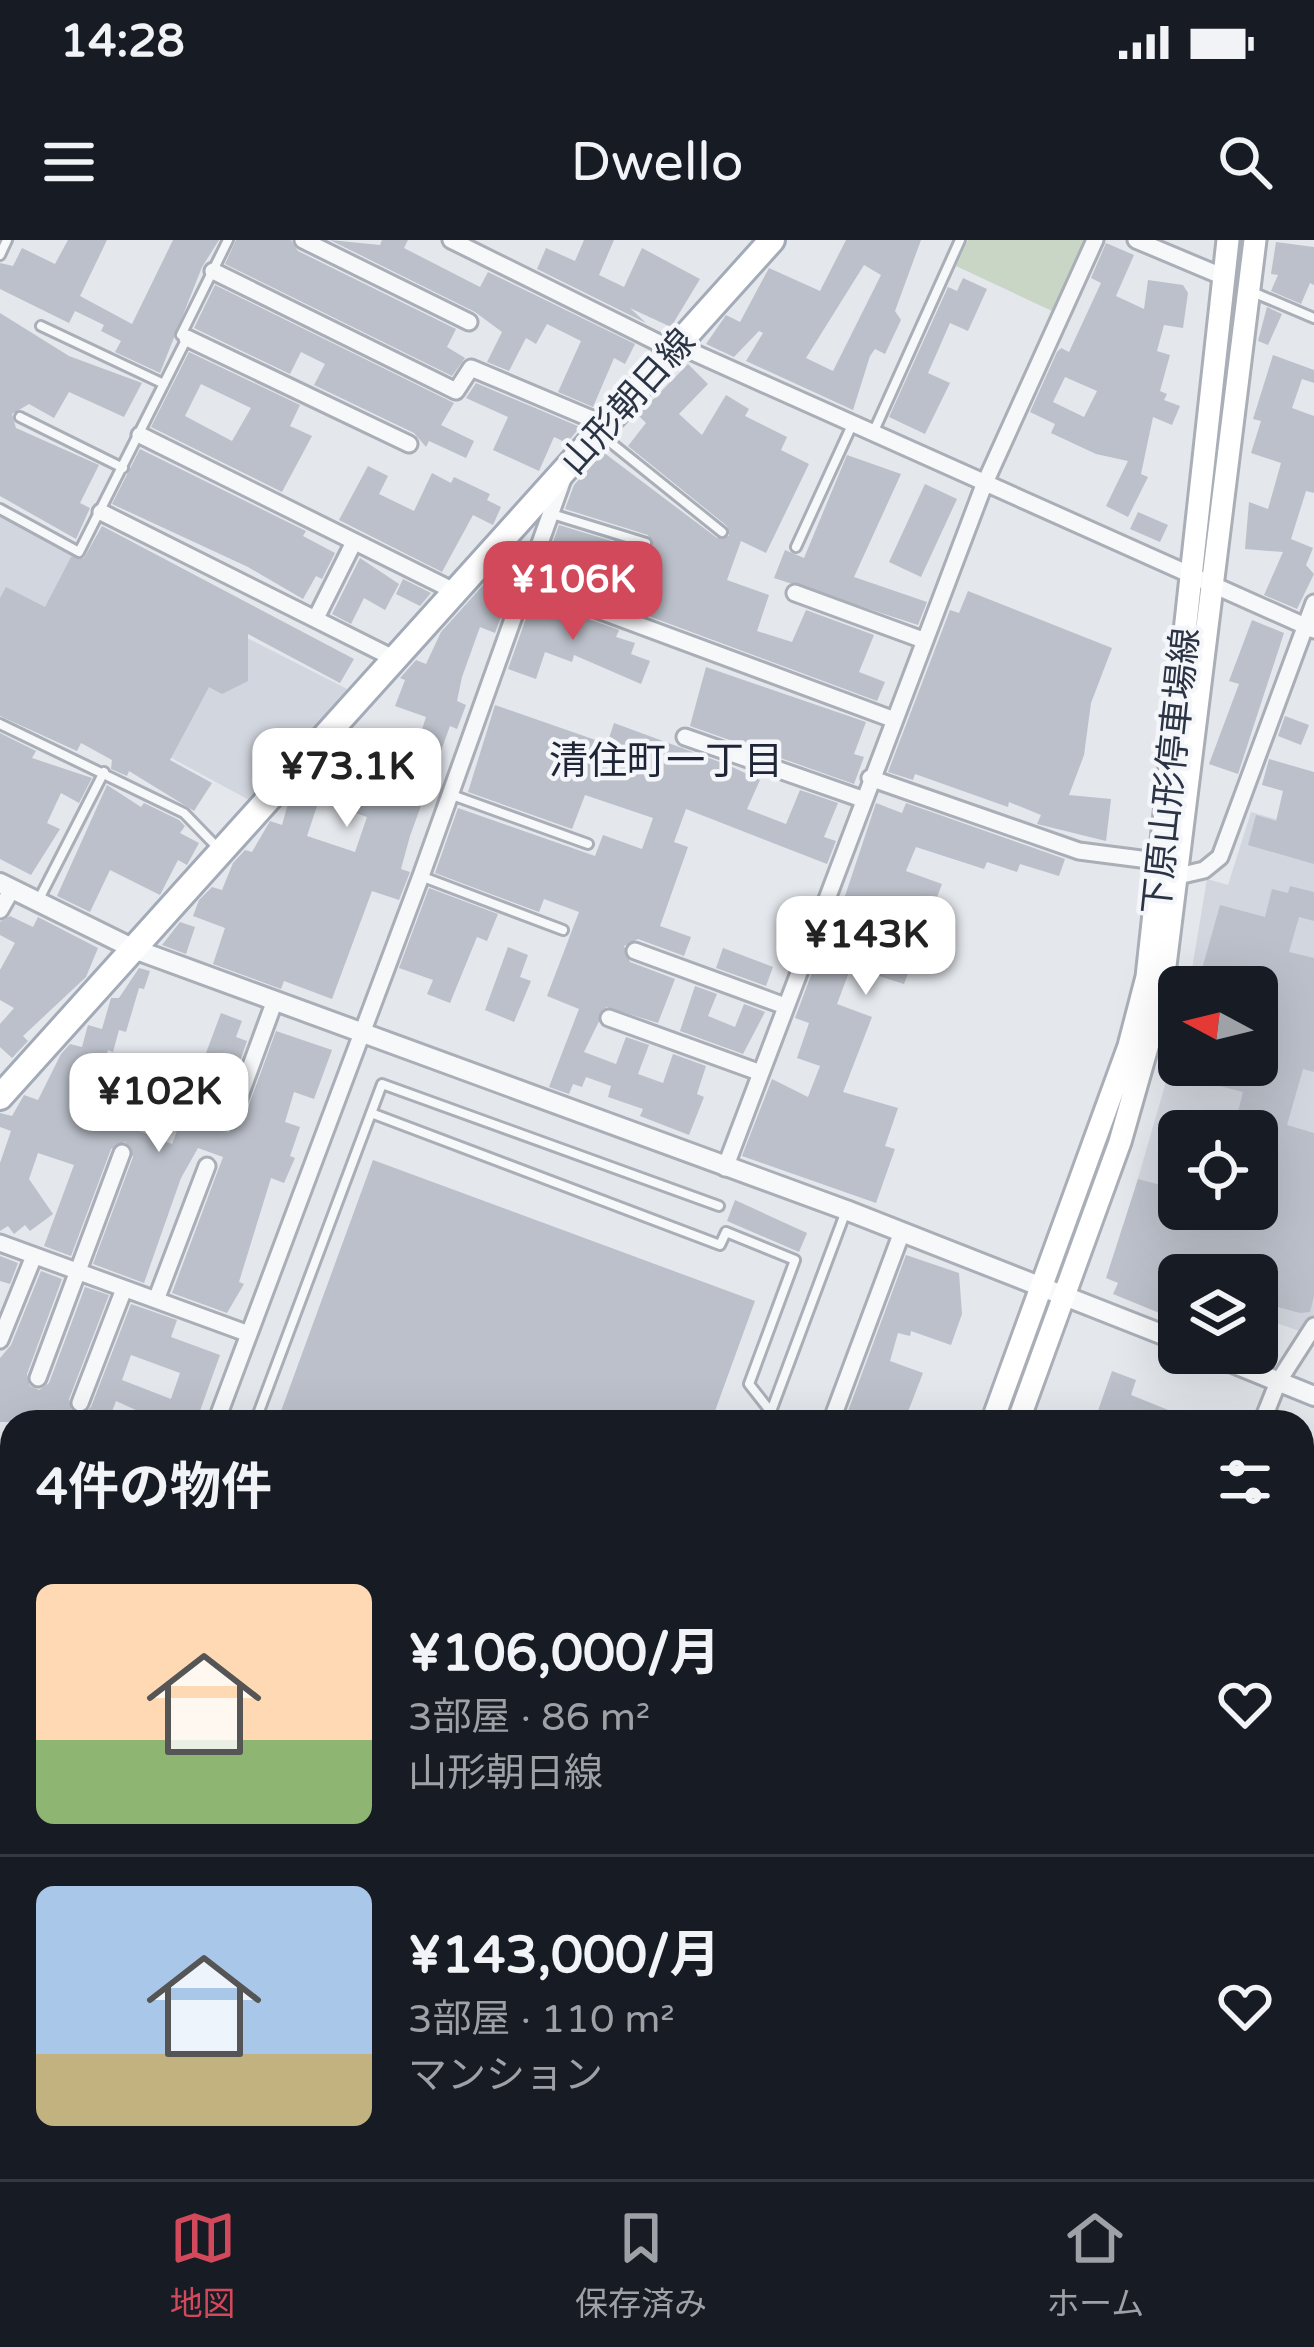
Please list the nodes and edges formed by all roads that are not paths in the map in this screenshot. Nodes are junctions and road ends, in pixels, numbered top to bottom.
1 (8, 240) edge
2 (228, 240) edge
3 (303, 240) edge
4 (451, 240) edge
5 (772, 240) edge
6 (959, 240) edge
7 (1096, 240) edge
8 (1136, 240) edge
9 (1228, 240) edge
10 (1255, 240) edge
11 (0, 255) edge
12 (213, 272) junction
13 (1224, 277) junction
14 (1248, 290) junction
15 (1314, 318) edge
16 (470, 322) dead end
17 (41, 326) dead end
18 (187, 338) junction
19 (675, 348) junction
20 (164, 384) junction
21 (20, 417) dead end
22 (852, 425) junction
23 (602, 429) junction
24 (872, 434) junction
25 (140, 435) junction
26 (409, 444) dead end
27 (123, 468) junction
28 (566, 468) junction
29 (984, 485) junction
30 (0, 509) edge
31 (101, 512) junction
32 (551, 514) junction
33 (722, 532) dead end
34 (354, 542) junction
35 (646, 543) dead end
36 (796, 547) dead end
37 (1189, 573) junction
38 (528, 584) junction
39 (1214, 588) junction
40 (456, 592) junction
41 (795, 593) dead end
42 (1314, 602) edge
43 (316, 619) junction
44 (1310, 628) edge
45 (923, 640) junction
46 (395, 658) junction
47 (892, 719) junction
48 (0, 724) edge
49 (685, 737) dead end
50 (104, 772) junction
51 (870, 778) junction
52 (451, 795) junction
53 (862, 799) junction
54 (588, 844) dead end
55 (220, 849) junction
56 (1171, 869) junction
57 (422, 876) junction
58 (6, 886) edge
59 (37, 902) junction
60 (0, 910) edge
61 (563, 930) dead end
62 (134, 949) junction
63 (635, 951) dead end
64 (274, 1003) junction
65 (785, 1006) junction
66 (608, 1018) dead end
67 (363, 1034) junction
68 (761, 1073) junction
69 (0, 1096) edge
70 (371, 1113) junction
71 (231, 1120) dead end
72 (122, 1153) dead end
73 (207, 1166) dead end
74 (725, 1168) junction
75 (719, 1206) dead end
76 (846, 1210) junction
77 (902, 1232) junction
78 (0, 1243) edge
79 (34, 1256) junction
80 (77, 1271) junction
81 (1044, 1284) junction
82 (124, 1289) junction
83 (1066, 1293) junction
84 (156, 1300) junction
85 (1314, 1326) edge
86 (1158, 1332) edge
87 (249, 1334) junction
88 (0, 1340) edge
89 (1259, 1374) edge
90 (38, 1378) dead end
91 (1278, 1382) junction
92 (1314, 1396) edge
93 (80, 1403) dead end
94 (221, 1410) edge
95 (260, 1410) edge
96 (770, 1410) edge
97 (773, 1410) edge
98 (835, 1410) edge
99 (997, 1410) edge
100 (1022, 1410) edge
101 (1267, 1410) edge

1 - 11 lane
2 - 12 lane
3 - 16 street
4 - 19 street
5 - 19 main road, 山形朝日線
6 - 24 lane
7 - 29 street
8 - 13 street
9 - 13 main road, 下原山形停車場線
10 - 14 main road, 下原山形停車場線
12 - 18 lane
12 - 23 street
13 - 37 main road, 下原山形停車場線
14 - 15 lane
14 - 39 main road, 下原山形停車場線
17 - 20 lane
18 - 20 lane
18 - 26 street
19 - 22 street
19 - 23 main road, 山形朝日線
20 - 25 lane
21 - 27 lane
22 - 24 street
22 - 36 lane
23 - 28 main road, 山形朝日線
23 - 33 lane
24 - 29 street
25 - 27 lane
25 - 34 street
27 - 31 lane
28 - 32 street
28 - 40 main road, 山形朝日線
29 - 37 street
29 - 45 street
30 - 31 lane
31 - 43 street
32 - 35 lane
32 - 38 street
34 - 40 street
34 - 43 street
37 - 39 street
37 - 56 main road, 下原山形停車場線
38 - 47 street
38 - 52 street
39 - 44 street
39 - 56 main road, 下原山形停車場線
40 - 46 main road, 山形朝日線
41 - 45 street
42 - 44 street
43 - 46 street
44 - 56 street
45 - 47 street
46 - 55 main road, 山形朝日線
47 - 51 street
48 - 50 lane
49 - 53 street
50 - 55 lane
50 - 59 lane
51 - 53 street
51 - 56 street
52 - 54 lane
52 - 57 street
53 - 65 street
55 - 62 main road, 山形朝日線
56 - 81 main road, 下原山形停車場線
56 - 83 main road, 下原山形停車場線
57 - 61 lane
57 - 67 street
58 - 59 street
58 - 60 street
59 - 62 street
62 - 64 street
62 - 69 main road, 山形朝日線
63 - 65 street
64 - 67 street
64 - 71 street
65 - 68 street
66 - 68 street
67 - 74 street
67 - 87 street
68 - 74 street
70 - 75 lane
70 - 95 lane
70 - 96 lane
72 - 80 street
73 - 84 street
74 - 76 street
76 - 77 street
76 - 97 lane
77 - 81 street
77 - 98 street
78 - 79 street
79 - 80 street
79 - 88 street
80 - 82 street
80 - 90 street
81 - 83 street
81 - 99 main road, 下原山形停車場線
82 - 84 street
82 - 93 street
83 - 86 street
83 - 100 main road, 下原山形停車場線
84 - 87 street
85 - 91 street
87 - 94 street
89 - 91 street
91 - 92 street
91 - 101 street

